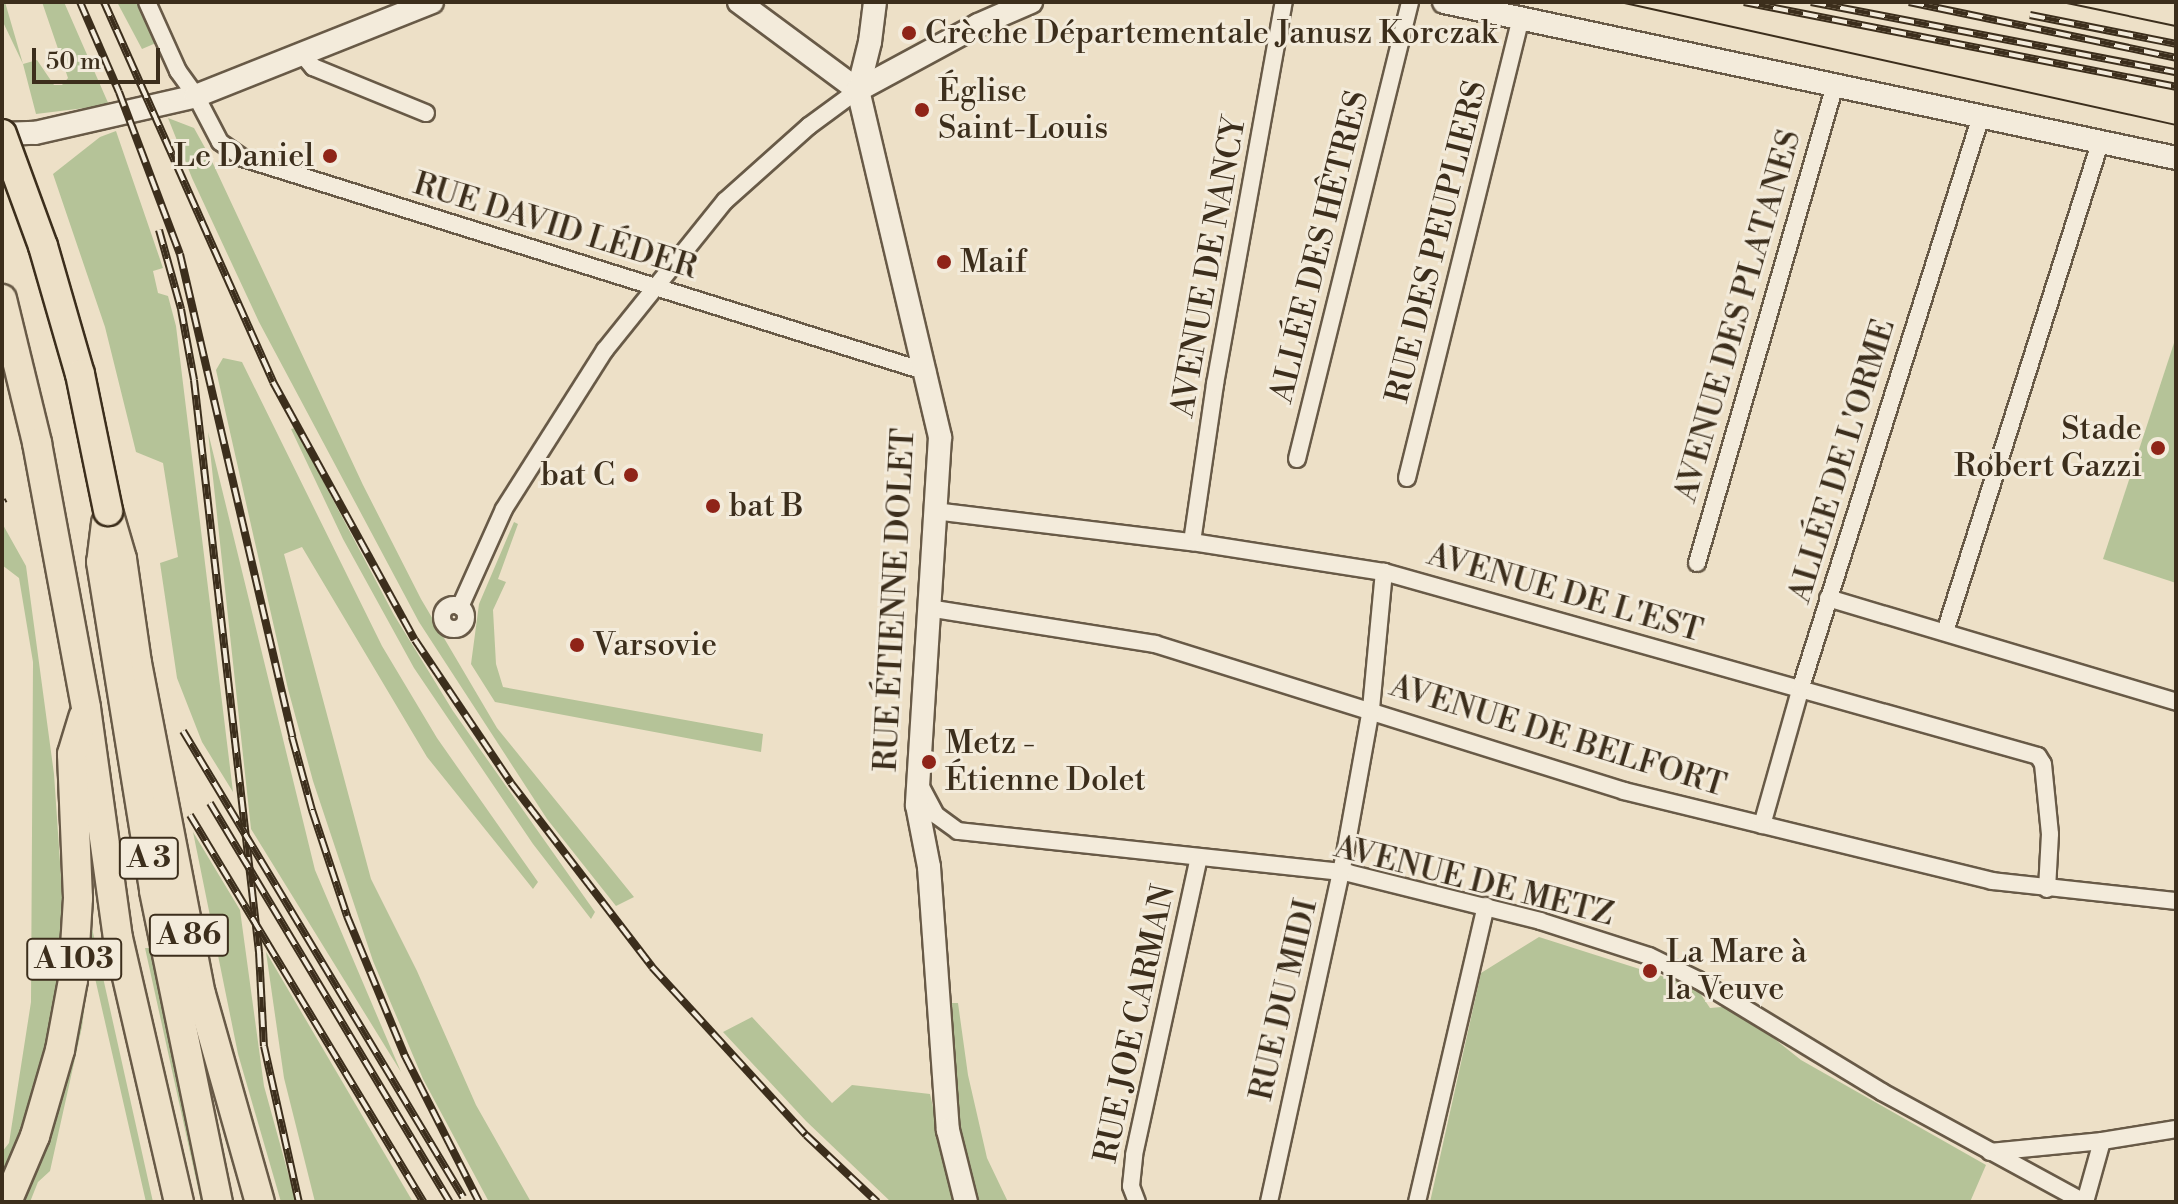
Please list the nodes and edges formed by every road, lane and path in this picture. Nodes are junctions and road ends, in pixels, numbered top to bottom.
1 (147, 2) edge
2 (432, 2) edge
3 (739, 2) edge
4 (875, 2) edge
5 (1031, 2) edge
6 (1284, 2) edge
7 (1410, 2) edge
8 (1444, 2) edge
9 (1521, 19) junction
10 (303, 55) junction
11 (1835, 85) junction
12 (858, 90) junction
13 (196, 96) junction
14 (426, 113) dead end
15 (1981, 116) junction
16 (2, 134) edge
17 (2101, 140) junction
18 (2176, 158) edge
19 (655, 287) junction
20 (2, 299) edge
21 (927, 372) junction
22 (1297, 459) dead end
23 (1407, 478) dead end
24 (108, 511) junction
25 (934, 511) junction
26 (1192, 542) junction
27 (1697, 563) dead end
28 (1384, 572) junction
29 (1828, 598) junction
30 (460, 607) dead end
31 (928, 608) junction
32 (1945, 632) junction
33 (1801, 687) junction
34 (2176, 702) edge
35 (86, 708) junction
36 (1371, 709) junction
37 (918, 781) junction
38 (1762, 825) junction
39 (1199, 857) junction
40 (1341, 872) junction
41 (2047, 889) junction
42 (2176, 901) edge
43 (1486, 906) junction
44 (2176, 1129) edge
45 (2102, 1141) junction
46 (1990, 1152) junction
47 (7, 1202) edge
48 (179, 1202) edge
49 (218, 1202) edge
50 (260, 1202) edge
51 (966, 1202) edge
52 (1137, 1202) edge
53 (1269, 1202) edge
54 (1417, 1202) edge
55 (2085, 1202) edge

1 - 13 street, RUE DAVID LÉDER
2 - 10 street
3 - 12 street
4 - 12 street, RUE ÉTIENNE DOLET
5 - 12 street
6 - 26 street, AVENUE DE NANCY
7 - 22 street, ALLÉE DES HÊTRES
8 - 9 street
9 - 11 street
9 - 23 street, RUE DES PEUPLIERS
10 - 13 street
10 - 14 street
11 - 15 street
11 - 27 street, AVENUE DES PLATANES
12 - 19 street
12 - 21 street, RUE ÉTIENNE DOLET
13 - 16 street
13 - 19 street, RUE DAVID LÉDER
15 - 17 street
15 - 29 street, ALLÉE DE L'ORME
16 - 24 highway, A 3, bridge
17 - 18 street
17 - 32 street
19 - 21 street, RUE DAVID LÉDER
19 - 30 street
20 - 35 highway, A 3
21 - 25 street, RUE ÉTIENNE DOLET
24 - 49 highway, A 3
24 - 50 highway, A 86
25 - 26 street, AVENUE DE L'EST
25 - 31 street, RUE ÉTIENNE DOLET
26 - 28 street, AVENUE DE L'EST
28 - 33 street, AVENUE DE L'EST
28 - 36 street, RUE DU MIDI
29 - 32 street
29 - 33 street, ALLÉE DE L'ORME
31 - 36 street, AVENUE DE BELFORT
31 - 37 street, RUE ÉTIENNE DOLET
32 - 34 street
33 - 38 street, ALLÉE DE L'ORME
33 - 41 street, AVENUE DE L'EST
35 - 47 highway, A 103
35 - 48 highway, A 3
36 - 38 street, AVENUE DE BELFORT
36 - 40 street, RUE DU MIDI
37 - 39 street, AVENUE DE METZ
37 - 51 street, RUE ÉTIENNE DOLET
38 - 41 street, AVENUE DE BELFORT
39 - 40 street, AVENUE DE METZ
39 - 52 street, RUE JOE CARMAN
40 - 43 street, AVENUE DE METZ
40 - 53 street, RUE DU MIDI
41 - 42 street, AVENUE DE BELFORT
43 - 46 street, AVENUE DE METZ
43 - 54 street
44 - 45 street
45 - 46 street
45 - 55 street
46 - 55 street, AVENUE DE METZ

